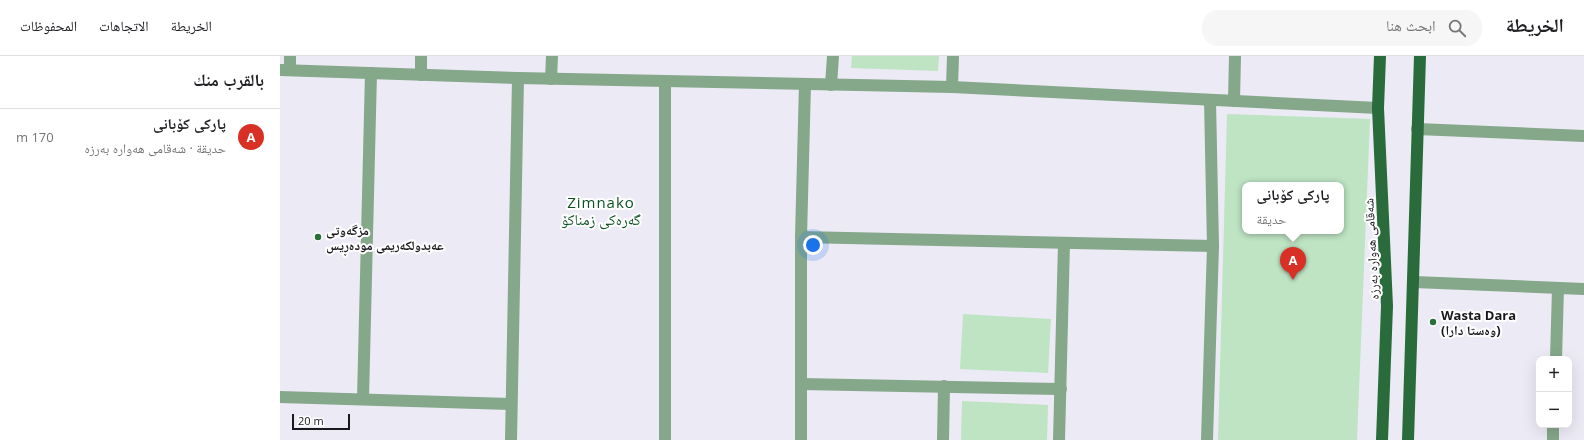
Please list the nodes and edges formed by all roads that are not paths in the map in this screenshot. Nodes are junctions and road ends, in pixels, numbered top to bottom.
1 (290, 56) edge
2 (421, 56) edge
3 (552, 56) edge
4 (833, 56) edge
5 (953, 56) edge
6 (1235, 56) edge
7 (1380, 56) edge
8 (1420, 56) edge
9 (285, 70) edge
10 (371, 73) junction
11 (421, 75) junction
12 (518, 78) junction
13 (551, 79) junction
14 (665, 81) junction
15 (805, 84) junction
16 (831, 85) junction
17 (952, 87) junction
18 (1210, 100) junction
19 (1234, 101) junction
20 (1378, 108) junction
21 (1417, 128) junction
22 (1584, 136) edge
23 (802, 237) junction
24 (1064, 243) junction
25 (1213, 246) junction
26 (1414, 282) junction
27 (1558, 288) junction
28 (1584, 289) edge
29 (1556, 356) edge
30 (801, 384) junction
31 (944, 386) junction
32 (1061, 389) junction
33 (280, 396) edge
34 (363, 399) junction
35 (511, 404) junction
36 (1553, 428) edge
37 (511, 440) edge
38 (665, 440) edge
39 (801, 440) edge
40 (943, 440) edge
41 (1059, 440) edge
42 (1207, 440) edge
43 (1382, 440) edge
44 (1408, 440) edge
45 (1553, 440) edge

1 - 9 street
2 - 11 street
3 - 13 street
4 - 16 street
5 - 17 street
6 - 19 street
7 - 20 main road, شەقامی هەوارە بەرزە
8 - 21 main road
9 - 10 street
10 - 11 street
10 - 34 street
11 - 12 street
12 - 13 street
12 - 35 street
13 - 14 street
14 - 15 street
14 - 38 street
15 - 16 street
15 - 23 street
16 - 17 street
17 - 18 street
18 - 19 street
18 - 25 street
19 - 20 street
20 - 43 main road, شەقامی هەوارە بەرزە
21 - 22 street
21 - 26 main road
23 - 24 street
23 - 30 street
24 - 25 street
24 - 32 street
25 - 42 street
26 - 27 street
26 - 44 main road
27 - 28 street
27 - 29 street
30 - 31 street
30 - 39 street
31 - 32 street
31 - 40 street
32 - 41 street
33 - 34 street
34 - 35 street
35 - 37 street
36 - 45 street

